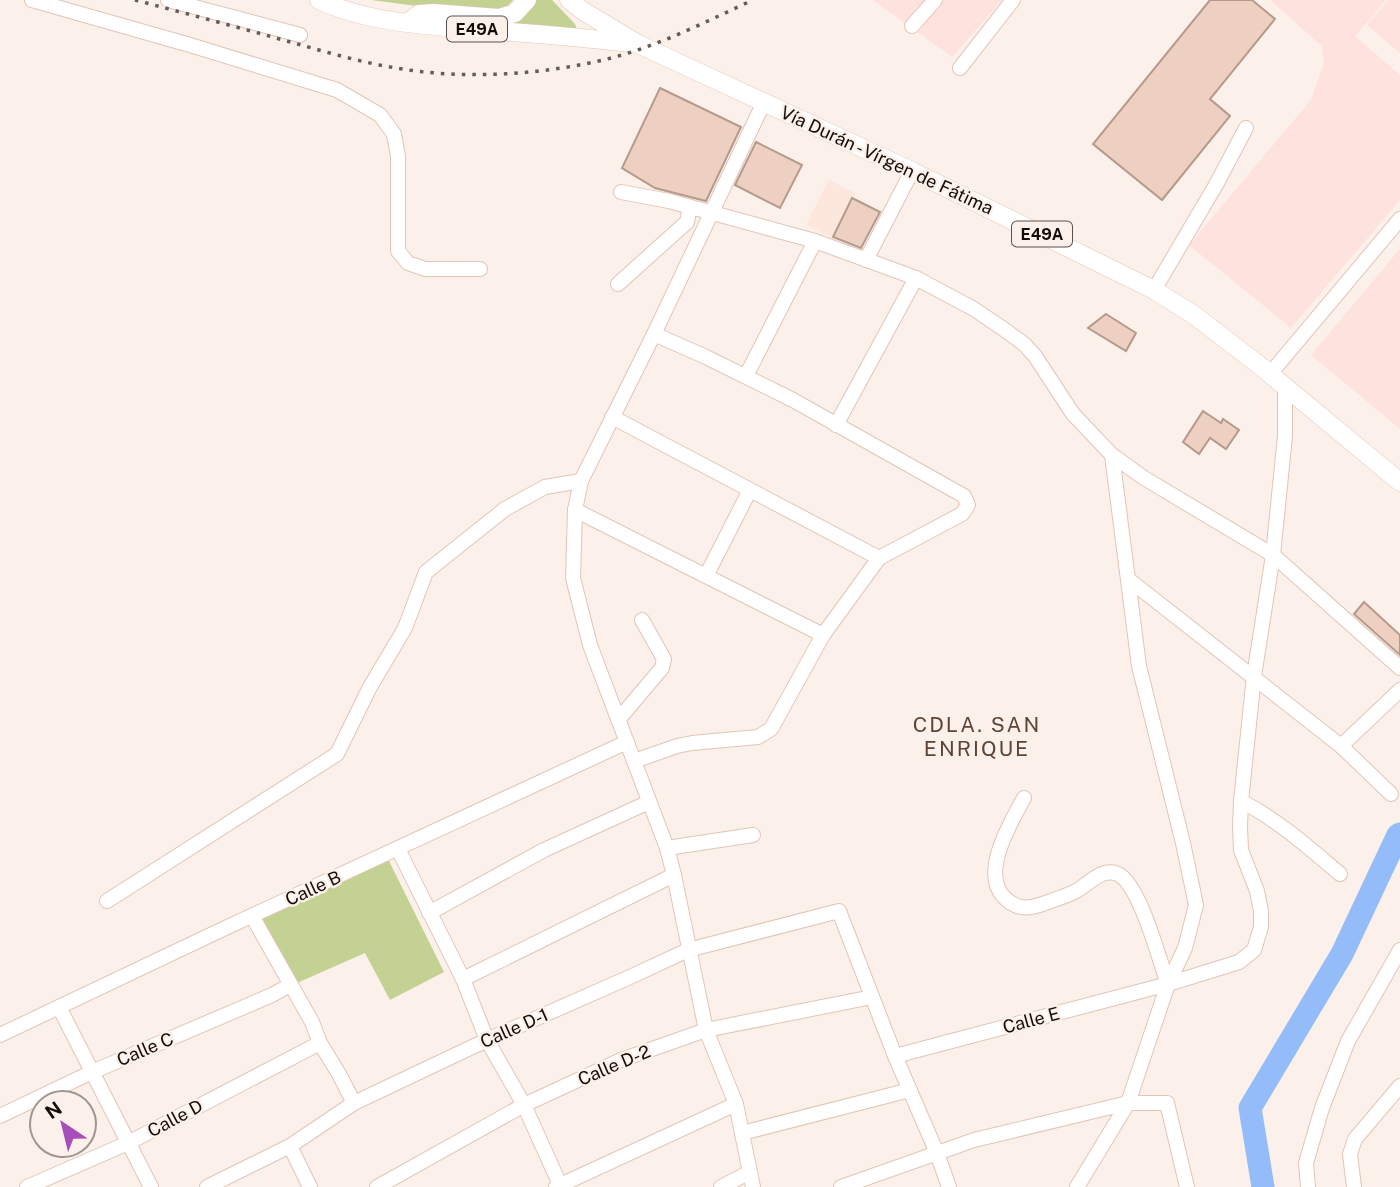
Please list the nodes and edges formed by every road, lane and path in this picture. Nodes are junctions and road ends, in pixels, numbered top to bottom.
1 (32, 0) edge
2 (168, 0) edge
3 (319, 0) edge
4 (527, 0) edge
5 (569, 0) edge
6 (935, 0) edge
7 (1013, 0) edge
8 (408, 22) junction
9 (912, 26) dead end
10 (300, 36) dead end
11 (638, 44) junction
12 (960, 68) dead end
13 (764, 102) junction
14 (1246, 128) dead end
15 (912, 171) junction
16 (621, 192) dead end
17 (690, 207) junction
18 (711, 214) junction
19 (1400, 219) edge
20 (814, 241) junction
21 (866, 260) junction
22 (480, 269) dead end
23 (916, 278) junction
24 (618, 284) dead end
25 (1154, 290) junction
26 (654, 334) junction
27 (747, 376) junction
28 (1278, 380) junction
29 (612, 417) junction
30 (836, 425) junction
31 (1112, 455) junction
32 (580, 481) junction
33 (1400, 482) edge
34 (751, 490) junction
35 (575, 510) junction
36 (1273, 555) junction
37 (878, 558) junction
38 (706, 576) junction
39 (1128, 579) junction
40 (642, 620) dead end
41 (823, 635) junction
42 (1400, 668) edge
43 (1254, 676) junction
44 (1400, 690) edge
45 (618, 720) junction
46 (627, 742) junction
47 (1341, 746) junction
48 (634, 761) junction
49 (1391, 794) dead end
50 (1024, 798) dead end
51 (1241, 801) junction
52 (649, 802) junction
53 (753, 835) dead end
54 (667, 848) junction
55 (398, 849) junction
56 (1340, 874) dead end
57 (674, 875) junction
58 (107, 901) dead end
59 (429, 913) junction
60 (252, 916) junction
61 (688, 950) junction
62 (1400, 950) edge
63 (463, 979) junction
64 (1168, 984) junction
65 (290, 985) junction
66 (872, 997) junction
67 (59, 1007) junction
68 (706, 1030) junction
69 (0, 1035) edge
70 (487, 1040) junction
71 (320, 1043) junction
72 (895, 1056) junction
73 (92, 1072) junction
74 (1400, 1086) edge
75 (910, 1090) junction
76 (1128, 1102) junction
77 (354, 1103) junction
78 (736, 1104) junction
79 (524, 1105) junction
80 (0, 1116) edge
81 (742, 1133) junction
82 (128, 1143) junction
83 (290, 1146) junction
84 (937, 1153) junction
85 (752, 1180) edge
86 (226, 1183) edge
87 (559, 1186) edge
88 (27, 1187) edge
89 (151, 1187) edge
90 (206, 1187) edge
91 (310, 1187) edge
92 (377, 1187) edge
93 (721, 1187) edge
94 (841, 1187) edge
95 (949, 1187) edge
96 (1077, 1187) edge
97 (1187, 1187) edge
98 (1308, 1187) edge
99 (1354, 1187) edge

1 - 22 street
2 - 10 street
3 - 8 main road, Vía Durán - Vírgen de Fátima / E49A
4 - 8 main road
5 - 11 main road, Vía Durán - Vírgen de Fátima / E49A
6 - 9 street
7 - 12 street
8 - 11 main road, Vía Durán - Vírgen de Fátima / E49A
11 - 13 main road, Vía Durán - Vírgen de Fátima / E49A
13 - 15 main road, Vía Durán - Vírgen de Fátima / E49A
13 - 18 street
14 - 25 street
15 - 21 street
15 - 25 main road, Vía Durán - Vírgen de Fátima / E49A
16 - 17 street
17 - 18 street
17 - 24 street
18 - 20 street
18 - 26 street
19 - 28 street
20 - 21 street
20 - 27 street
21 - 23 street
23 - 30 street
23 - 31 street
25 - 28 main road, Vía Durán - Vírgen de Fátima / E49A
26 - 27 street
26 - 29 street
27 - 30 street
28 - 33 main road, Vía Durán - Vírgen de Fátima / E49A
28 - 36 street, Calle E
29 - 32 street
29 - 34 street
30 - 37 street
31 - 36 street
31 - 39 street
32 - 35 street
32 - 58 street
34 - 37 street
34 - 38 street
35 - 38 street
35 - 45 street
36 - 42 street
36 - 43 street, Calle E
37 - 41 street
38 - 41 street
39 - 43 street
39 - 64 street
40 - 45 street
41 - 48 street
43 - 47 street
43 - 51 street, Calle E
44 - 47 street
45 - 46 street
46 - 48 street
46 - 55 street, Calle B
47 - 49 street
48 - 52 street
50 - 64 street
51 - 56 street
51 - 64 street, Calle E
52 - 54 street
52 - 59 street
53 - 54 street
54 - 57 street
55 - 59 street
55 - 60 street, Calle B
57 - 61 street
57 - 63 street
59 - 63 street
60 - 65 street
60 - 67 street, Calle B
61 - 66 street, Calle D-1
61 - 68 street
61 - 70 street, Calle D-1
62 - 98 street
63 - 70 street
64 - 72 street, Calle E
64 - 76 street
65 - 71 street
65 - 73 street, Calle C
66 - 68 street, Calle D-2
66 - 72 street
67 - 69 street, Calle B
67 - 73 street
68 - 78 street
68 - 79 street, Calle D-2
70 - 77 street, Calle D-1
70 - 79 street
71 - 77 street
71 - 82 street, Calle D
72 - 75 street
73 - 80 street, Calle C
73 - 82 street
74 - 99 street
75 - 81 street
75 - 84 street
76 - 84 street
76 - 96 street
76 - 97 street
77 - 83 street, Calle D-1
78 - 81 street
78 - 87 street
79 - 87 street
79 - 92 street, Calle D-2
81 - 85 street
82 - 88 street, Calle D
82 - 89 street
83 - 86 street, Calle D-1
83 - 91 street
84 - 94 street
84 - 95 street
85 - 93 street
86 - 90 street, Calle D-1

